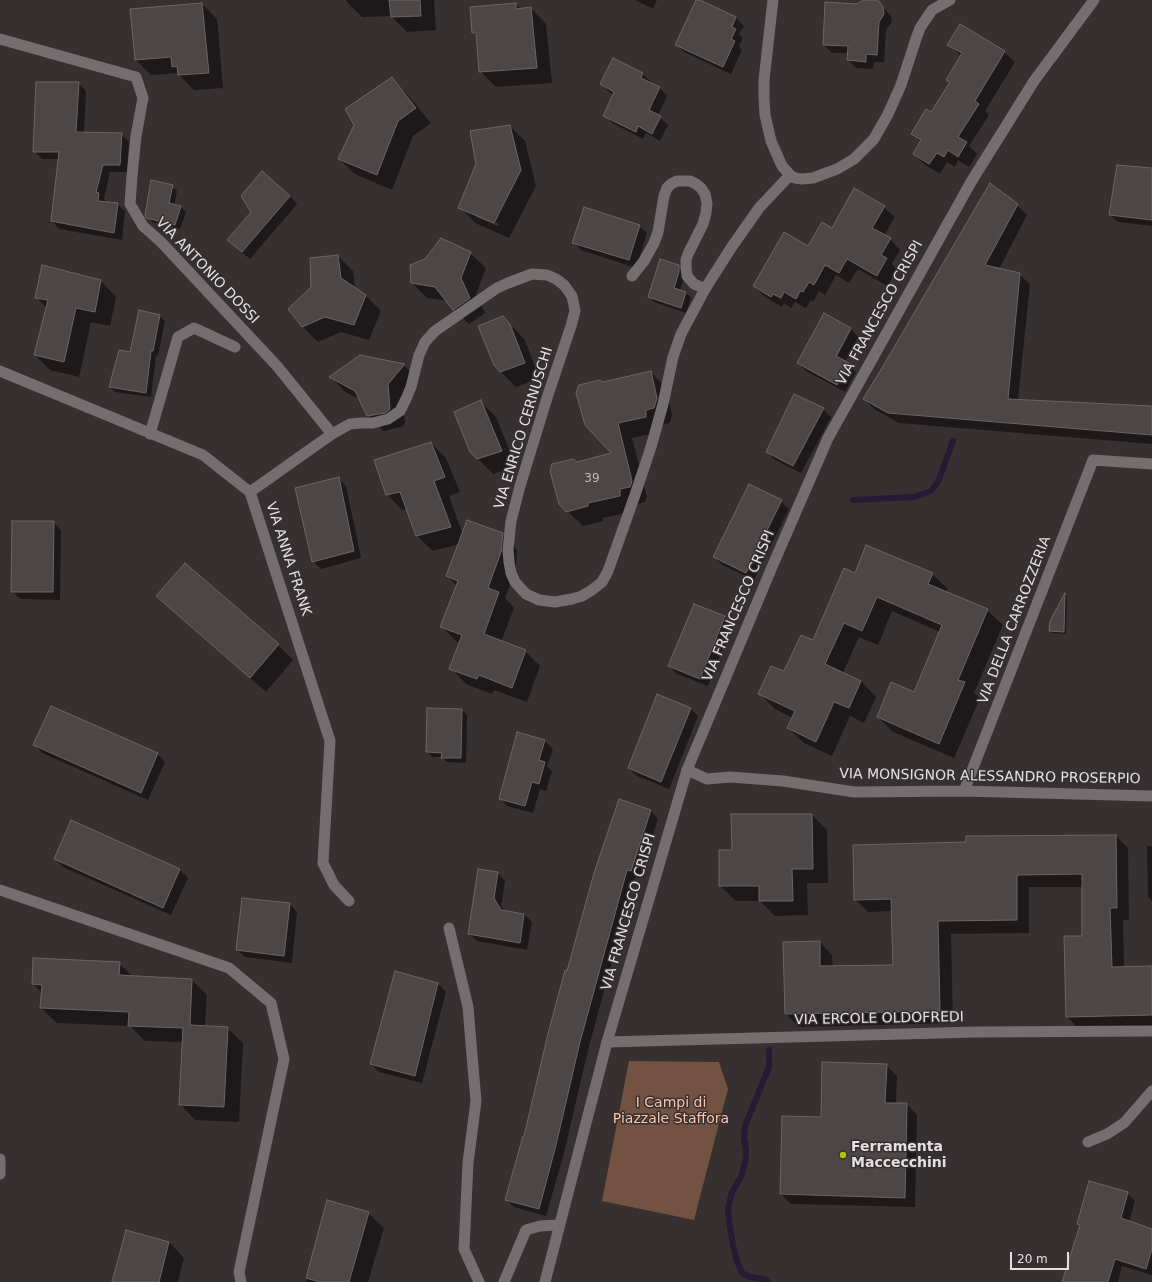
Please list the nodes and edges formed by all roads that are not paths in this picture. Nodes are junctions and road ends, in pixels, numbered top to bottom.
1 (773, 0) edge
2 (950, 0) edge
3 (1094, 0) edge
4 (0, 38) edge
5 (790, 175) junction
6 (632, 276) dead end
7 (705, 289) junction
8 (236, 347) dead end
9 (0, 371) edge
10 (150, 434) junction
11 (332, 434) junction
12 (1152, 464) edge
13 (250, 492) junction
14 (687, 770) junction
15 (964, 791) junction
16 (1152, 796) edge
17 (0, 890) edge
18 (349, 900) dead end
19 (449, 928) dead end
20 (1152, 1031) edge
21 (607, 1042) junction
22 (1152, 1092) edge
23 (1088, 1142) dead end
24 (0, 1159) edge
25 (0, 1174) edge
26 (559, 1225) junction
27 (240, 1282) edge
28 (479, 1282) edge
29 (504, 1282) edge
30 (545, 1282) edge

1 - 5 street
2 - 5 street
3 - 14 street, VIA FRANCESCO CRISPI
4 - 11 street, VIA ANTONIO DOSSI
5 - 7 street, VIA ENRICO CERNUSCHI
6 - 7 street
7 - 11 street, VIA ENRICO CERNUSCHI
8 - 10 street
9 - 10 street, VIA ANNA FRANK
10 - 13 street, VIA ANNA FRANK
11 - 13 street, VIA ENRICO CERNUSCHI
12 - 15 street, VIA DELLA CARROZZERIA
13 - 18 street, VIA ANNA FRANK
14 - 15 street, VIA MONSIGNOR ALESSANDRO PROSERPIO
14 - 21 street, VIA FRANCESCO CRISPI
15 - 16 street, VIA MONSIGNOR ALESSANDRO PROSERPIO
17 - 27 street
19 - 28 street
20 - 21 street, VIA ERCOLE OLDOFREDI
21 - 26 street, VIA FRANCESCO CRISPI
22 - 23 street
24 - 25 street
26 - 29 street
26 - 30 street, VIA FRANCESCO CRISPI

